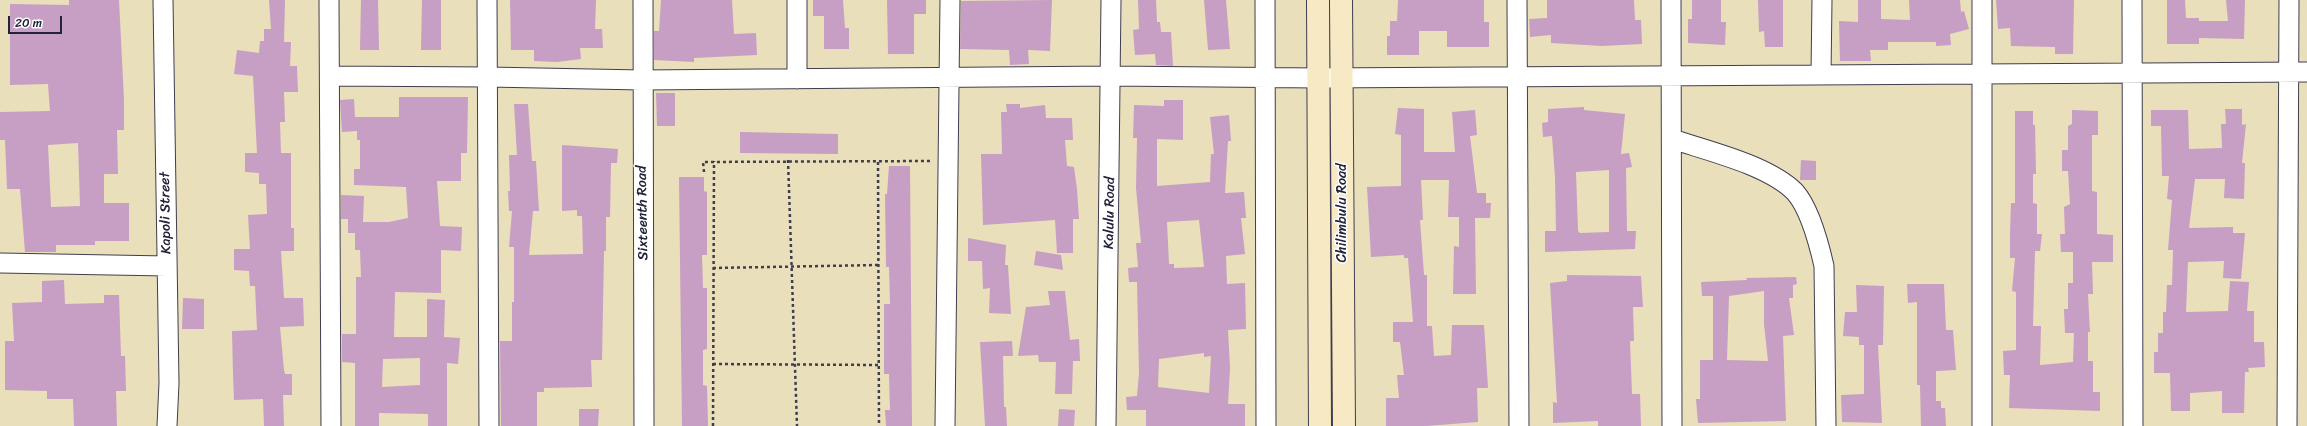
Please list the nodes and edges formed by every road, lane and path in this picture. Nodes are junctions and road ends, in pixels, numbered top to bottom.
1 (163, 0) edge
2 (329, 0) edge
3 (488, 0) edge
4 (643, 0) edge
5 (796, 0) edge
6 (950, 0) edge
7 (1111, 0) edge
8 (1265, 0) edge
9 (1318, 0) edge
10 (1342, 0) edge
11 (1517, 0) edge
12 (1671, 0) edge
13 (1822, 0) edge
14 (1982, 0) edge
15 (2132, 0) edge
16 (2289, 0) edge
17 (2298, 72) edge
18 (2132, 73) junction
19 (1821, 75) junction
20 (1982, 75) junction
21 (330, 76) junction
22 (488, 76) junction
23 (1112, 76) junction
24 (1517, 76) junction
25 (1672, 76) junction
26 (1341, 77) junction
27 (1265, 78) junction
28 (1318, 78) junction
29 (797, 79) junction
30 (950, 79) junction
31 (642, 80) junction
32 (1672, 139) junction
33 (788, 160) junction
34 (714, 161) junction
35 (948, 161) junction
36 (878, 162) junction
37 (704, 172) dead end
38 (0, 263) edge
39 (878, 265) junction
40 (167, 266) junction
41 (713, 268) junction
42 (792, 268) junction
43 (713, 364) junction
44 (795, 365) junction
45 (879, 365) junction
46 (167, 426) edge
47 (331, 426) edge
48 (489, 426) edge
49 (644, 426) edge
50 (713, 426) edge
51 (797, 426) edge
52 (879, 426) edge
53 (945, 426) edge
54 (1106, 426) edge
55 (1266, 426) edge
56 (1320, 426) edge
57 (1344, 426) edge
58 (1519, 426) edge
59 (1672, 426) edge
60 (1826, 426) edge
61 (1982, 426) edge
62 (2133, 426) edge
63 (2287, 426) edge

1 - 40 street, Kapoli Street
2 - 21 street
3 - 22 street
4 - 31 street, Sixteenth Road
5 - 29 street
6 - 30 street
7 - 23 street, Kalulu Road
8 - 27 street
9 - 28 main road, Chilimbulu Road
10 - 26 main road, Chilimbulu Road
11 - 24 street
12 - 25 street
13 - 19 street
14 - 20 street
15 - 18 street
16 - 17 street
17 - 18 street
17 - 63 street
18 - 20 street
18 - 62 street
19 - 20 street
19 - 25 street
20 - 61 street
21 - 22 street
21 - 47 street
22 - 31 street
22 - 48 street
23 - 27 street
23 - 30 street
23 - 54 street, Kalulu Road
24 - 25 street
24 - 26 street
24 - 58 street
25 - 32 street
26 - 28 street
26 - 57 main road, Chilimbulu Road
27 - 28 street
27 - 55 street
28 - 56 main road, Chilimbulu Road
29 - 30 street
29 - 31 street
30 - 35 street
31 - 49 street, Sixteenth Road
32 - 59 street
32 - 60 street
33 - 34 path
33 - 36 path
33 - 42 path
34 - 37 path
34 - 41 path
35 - 36 path
35 - 53 street
36 - 39 path
38 - 40 street
39 - 42 path
39 - 45 path
40 - 46 street, Kapoli Street
41 - 42 path
41 - 43 path
42 - 44 path
43 - 44 path
43 - 50 path
44 - 45 path
44 - 51 path
45 - 52 path

